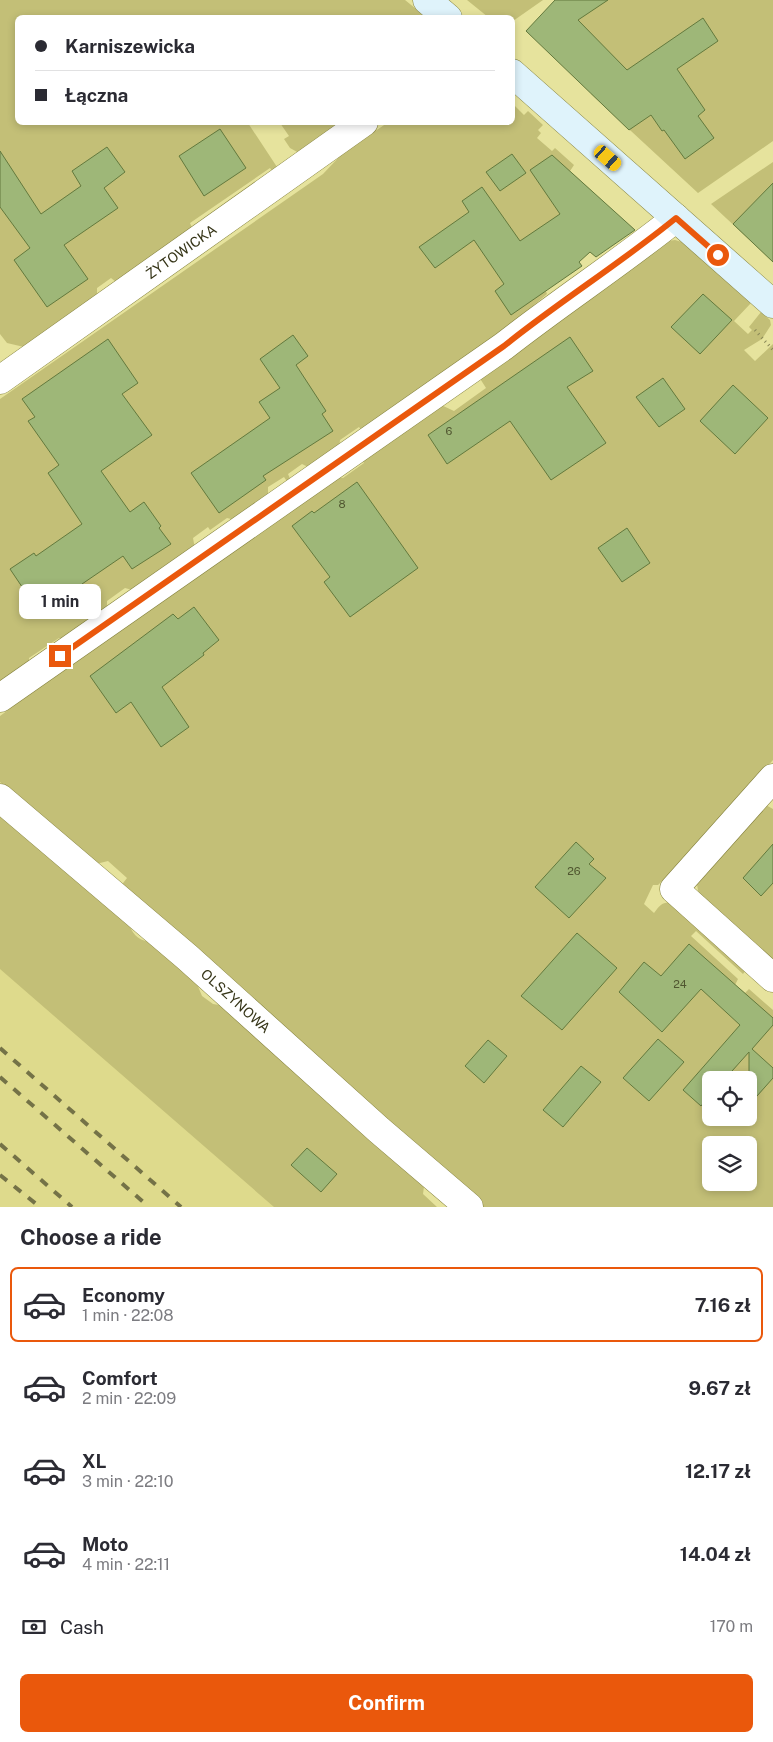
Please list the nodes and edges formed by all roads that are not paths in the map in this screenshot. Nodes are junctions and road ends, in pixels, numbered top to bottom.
1 (427, 0) edge
2 (444, 15) edge
3 (515, 76) edge
4 (360, 125) edge
5 (676, 218) junction
6 (773, 304) edge
7 (4, 370) edge
8 (0, 698) edge
9 (773, 778) edge
10 (0, 798) edge
11 (773, 978) edge
12 (469, 1207) edge

1 - 2 street
3 - 5 street
4 - 7 street, ŻYTOWICKA
5 - 6 street
5 - 8 street
9 - 11 street
10 - 12 street, OLSZYNOWA

